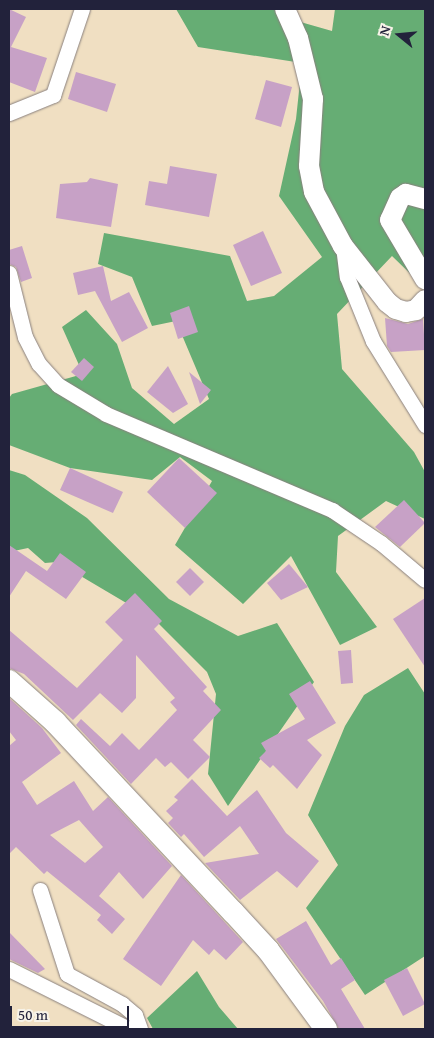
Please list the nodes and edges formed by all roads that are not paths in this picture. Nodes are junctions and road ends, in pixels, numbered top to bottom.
1 (82, 9) edge
2 (285, 9) edge
3 (9, 113) edge
4 (425, 199) edge
5 (343, 246) junction
6 (9, 273) edge
7 (425, 279) edge
8 (425, 300) edge
9 (425, 425) edge
10 (425, 580) edge
11 (9, 681) edge
12 (40, 890) dead end
13 (9, 969) edge
14 (129, 1029) edge
15 (140, 1029) edge
16 (326, 1029) edge

1 - 3 street
2 - 5 street
4 - 7 street
5 - 8 street
5 - 9 street
6 - 10 street
11 - 16 main road
12 - 15 street
13 - 14 street

